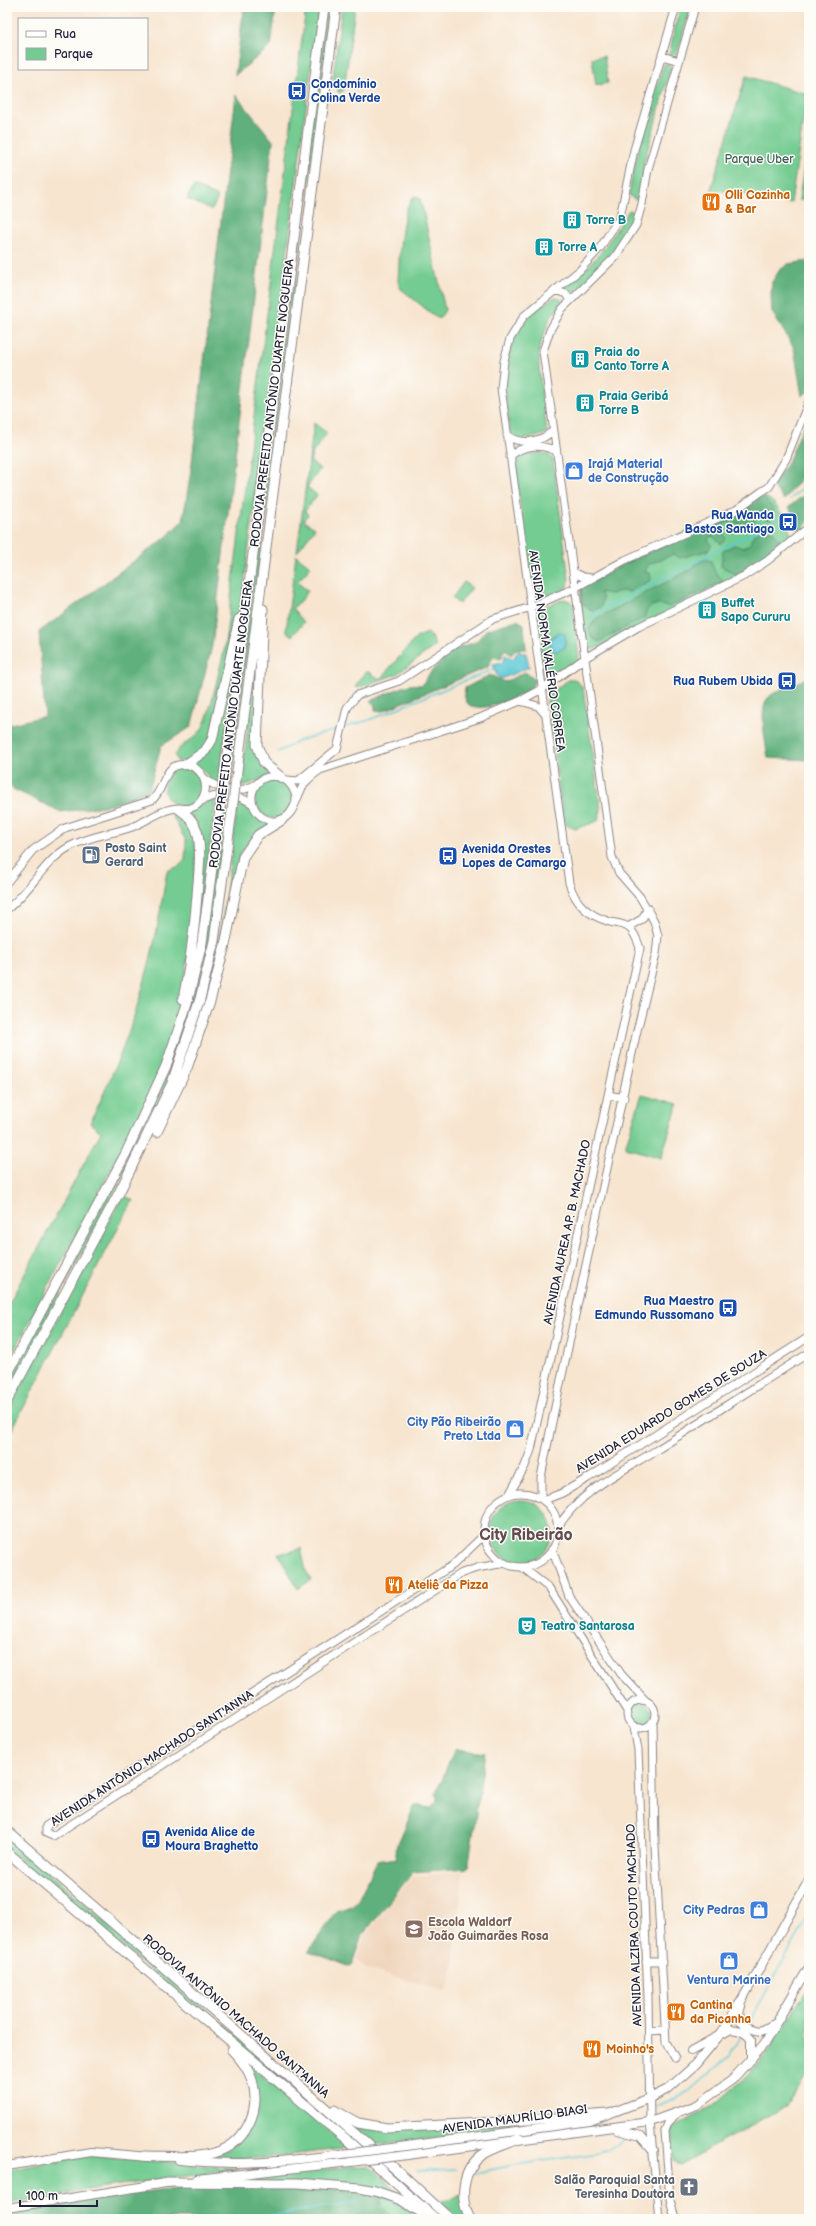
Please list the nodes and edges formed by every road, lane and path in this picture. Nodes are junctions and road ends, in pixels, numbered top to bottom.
1 (324, 7) edge
2 (336, 7) edge
3 (676, 7) edge
4 (695, 7) edge
5 (662, 56) junction
6 (679, 61) junction
7 (555, 290) junction
8 (570, 301) junction
9 (809, 401) edge
10 (553, 430) junction
11 (507, 435) junction
12 (556, 451) junction
13 (510, 457) junction
14 (809, 527) edge
15 (256, 533) junction
16 (267, 535) junction
17 (573, 572) junction
18 (594, 577) junction
19 (575, 588) junction
20 (531, 606) junction
21 (585, 658) junction
22 (542, 689) junction
23 (520, 701) junction
24 (545, 716) junction
25 (185, 765) junction
26 (204, 778) junction
27 (284, 779) junction
28 (260, 782) junction
29 (201, 801) junction
30 (296, 801) junction
31 (253, 804) junction
32 (177, 808) junction
33 (282, 820) junction
34 (7, 882) edge
35 (648, 908) junction
36 (7, 909) edge
37 (628, 927) junction
38 (622, 1032) junction
39 (636, 1035) junction
40 (166, 1066) junction
41 (608, 1095) junction
42 (624, 1098) junction
43 (120, 1191) junction
44 (572, 1261) junction
45 (586, 1264) junction
46 (809, 1337) edge
47 (809, 1353) edge
48 (7, 1375) edge
49 (716, 1397) junction
50 (7, 1401) edge
51 (722, 1407) junction
52 (540, 1410) junction
53 (554, 1412) junction
54 (617, 1459) junction
55 (623, 1469) junction
56 (509, 1495) junction
57 (542, 1499) junction
58 (558, 1527) junction
59 (485, 1534) junction
60 (552, 1549) junction
61 (505, 1563) junction
62 (522, 1567) junction
63 (419, 1588) junction
64 (424, 1597) junction
65 (590, 1628) junction
66 (578, 1636) junction
67 (318, 1651) junction
68 (324, 1660) junction
69 (645, 1700) junction
70 (627, 1711) junction
71 (653, 1721) junction
72 (634, 1727) junction
73 (175, 1742) junction
74 (181, 1752) junction
75 (71, 1809) junction
76 (77, 1819) junction
77 (7, 1831) edge
78 (642, 1846) junction
79 (655, 1846) junction
80 (7, 1852) edge
81 (809, 1880) edge
82 (646, 1961) junction
83 (662, 1961) junction
84 (809, 1967) edge
85 (168, 1990) junction
86 (743, 1998) junction
87 (780, 2020) junction
88 (739, 2026) junction
89 (665, 2030) junction
90 (649, 2031) junction
91 (719, 2036) junction
92 (691, 2051) dead end
93 (260, 2052) junction
94 (676, 2058) dead end
95 (751, 2060) junction
96 (650, 2098) junction
97 (608, 2114) junction
98 (676, 2114) junction
99 (650, 2122) junction
100 (610, 2129) junction
101 (519, 2139) junction
102 (653, 2150) junction
103 (144, 2156) junction
104 (7, 2166) edge
105 (167, 2182) junction
106 (7, 2208) edge
107 (430, 2219) edge
108 (436, 2219) edge
109 (450, 2219) edge
110 (470, 2219) edge
111 (659, 2219) edge
112 (675, 2219) edge

1 - 15 highway, RODOVIA PREFEITO ANTÔNIO DUARTE NOGUEIRA
2 - 16 highway, RODOVIA PREFEITO ANTÔNIO DUARTE NOGUEIRA
3 - 5 street, AVENIDA NORMA VALÉRIO CORREA
4 - 6 street
5 - 6 street
5 - 7 street, AVENIDA NORMA VALÉRIO CORREA
6 - 8 street
7 - 8 street
7 - 11 street, AVENIDA NORMA VALÉRIO CORREA
8 - 10 street
9 - 18 street
10 - 11 street
10 - 12 street
11 - 13 street, AVENIDA NORMA VALÉRIO CORREA
12 - 13 street
12 - 17 street
13 - 20 street, AVENIDA NORMA VALÉRIO CORREA
14 - 21 street
15 - 25 highway
15 - 40 highway, RODOVIA PREFEITO ANTÔNIO DUARTE NOGUEIRA, bridge
16 - 27 highway
16 - 43 highway, RODOVIA PREFEITO ANTÔNIO DUARTE NOGUEIRA, bridge
17 - 18 street
17 - 19 street
18 - 19 street
19 - 20 street
19 - 21 street
20 - 22 street, AVENIDA NORMA VALÉRIO CORREA
20 - 27 street
21 - 22 street
21 - 35 street
22 - 23 street
22 - 24 street, AVENIDA NORMA VALÉRIO CORREA
23 - 24 street
23 - 30 street
24 - 37 street, AVENIDA NORMA VALÉRIO CORREA
25 - 26 street
25 - 34 street
26 - 28 street
26 - 29 street
27 - 28 street
27 - 30 street
28 - 31 street
29 - 31 street
29 - 32 street
30 - 33 street
31 - 33 street
32 - 36 street
32 - 40 highway
33 - 43 highway
35 - 37 street
35 - 39 street, AVENIDA AUREA AP. B. MACHADO
37 - 38 street, AVENIDA AUREA AP. B. MACHADO
38 - 39 street
38 - 41 street, AVENIDA AUREA AP. B. MACHADO
39 - 42 street, AVENIDA AUREA AP. B. MACHADO
40 - 48 highway, RODOVIA PREFEITO ANTÔNIO DUARTE NOGUEIRA
41 - 42 street
41 - 44 street, AVENIDA AUREA AP. B. MACHADO
42 - 45 street, AVENIDA AUREA AP. B. MACHADO
43 - 50 highway, RODOVIA PREFEITO ANTÔNIO DUARTE NOGUEIRA
44 - 45 street
44 - 52 street, AVENIDA AUREA AP. B. MACHADO
45 - 53 street, AVENIDA AUREA AP. B. MACHADO
46 - 49 street, AVENIDA EDUARDO GOMES DE SOUZA
47 - 51 street, AVENIDA EDUARDO GOMES DE SOUZA
49 - 51 street
49 - 54 street, AVENIDA EDUARDO GOMES DE SOUZA
51 - 55 street, AVENIDA EDUARDO GOMES DE SOUZA
52 - 53 street
52 - 56 street, AVENIDA AUREA AP. B. MACHADO
53 - 57 street, AVENIDA AUREA AP. B. MACHADO
54 - 55 street
54 - 57 street, AVENIDA EDUARDO GOMES DE SOUZA
55 - 58 street, AVENIDA EDUARDO GOMES DE SOUZA
56 - 57 street
56 - 59 street
57 - 58 street
58 - 60 street
59 - 61 street
59 - 63 street, AVENIDA ANTÔNIO MACHADO SANT'ANNA
60 - 62 street
60 - 65 street
61 - 62 street
61 - 64 street, AVENIDA ANTÔNIO MACHADO SANT'ANNA
62 - 66 street
63 - 64 street
63 - 67 street, AVENIDA ANTÔNIO MACHADO SANT'ANNA
64 - 68 street, AVENIDA ANTÔNIO MACHADO SANT'ANNA
65 - 66 street
65 - 69 street
66 - 70 street
67 - 68 street
67 - 73 street, AVENIDA ANTÔNIO MACHADO SANT'ANNA
68 - 74 street, AVENIDA ANTÔNIO MACHADO SANT'ANNA
69 - 70 street
69 - 71 street
70 - 72 street
71 - 72 street
71 - 79 street, AVENIDA ALZIRA COUTO MACHADO
72 - 78 street, AVENIDA ALZIRA COUTO MACHADO
73 - 74 street
73 - 75 street, AVENIDA ANTÔNIO MACHADO SANT'ANNA
74 - 76 street, AVENIDA ANTÔNIO MACHADO SANT'ANNA
75 - 76 street
75 - 76 street, AVENIDA ANTÔNIO MACHADO SANT'ANNA
77 - 93 highway, RODOVIA ANTÔNIO MACHADO SANT'ANNA
78 - 79 street
78 - 82 street, AVENIDA ALZIRA COUTO MACHADO
79 - 83 street, AVENIDA ALZIRA COUTO MACHADO
80 - 85 highway, RODOVIA ANTÔNIO MACHADO SANT'ANNA
81 - 86 main road, AVENIDA MAURÍLIO BIAGI
82 - 83 street
82 - 90 street, AVENIDA ALZIRA COUTO MACHADO
83 - 89 street, AVENIDA ALZIRA COUTO MACHADO
84 - 87 main road, AVENIDA MAURÍLIO BIAGI
85 - 103 highway
85 - 108 highway, RODOVIA ANTÔNIO MACHADO SANT'ANNA
86 - 88 main road
86 - 91 main road, AVENIDA MAURÍLIO BIAGI
87 - 88 main road
87 - 95 main road, AVENIDA MAURÍLIO BIAGI
88 - 91 main road
88 - 95 main road
89 - 90 street
89 - 94 street, AVENIDA ALZIRA COUTO MACHADO
90 - 96 street, AVENIDA ALZIRA COUTO MACHADO
91 - 92 main road
91 - 96 main road, AVENIDA MAURÍLIO BIAGI
93 - 97 highway
93 - 109 highway, RODOVIA ANTÔNIO MACHADO SANT'ANNA
95 - 98 main road, AVENIDA MAURÍLIO BIAGI
96 - 97 main road, AVENIDA MAURÍLIO BIAGI
96 - 99 street, AVENIDA ALZIRA COUTO MACHADO
97 - 103 main road, AVENIDA MAURÍLIO BIAGI, bridge
98 - 99 main road, AVENIDA MAURÍLIO BIAGI
98 - 112 street
99 - 100 main road, AVENIDA MAURÍLIO BIAGI
99 - 102 street, AVENIDA ALZIRA COUTO MACHADO
100 - 101 main road, AVENIDA MAURÍLIO BIAGI
100 - 102 main road
101 - 105 main road, AVENIDA MAURÍLIO BIAGI, bridge
101 - 110 highway
102 - 111 street, AVENIDA ALZIRA COUTO MACHADO
103 - 104 main road, AVENIDA MAURÍLIO BIAGI
105 - 106 main road, AVENIDA MAURÍLIO BIAGI
105 - 107 highway

